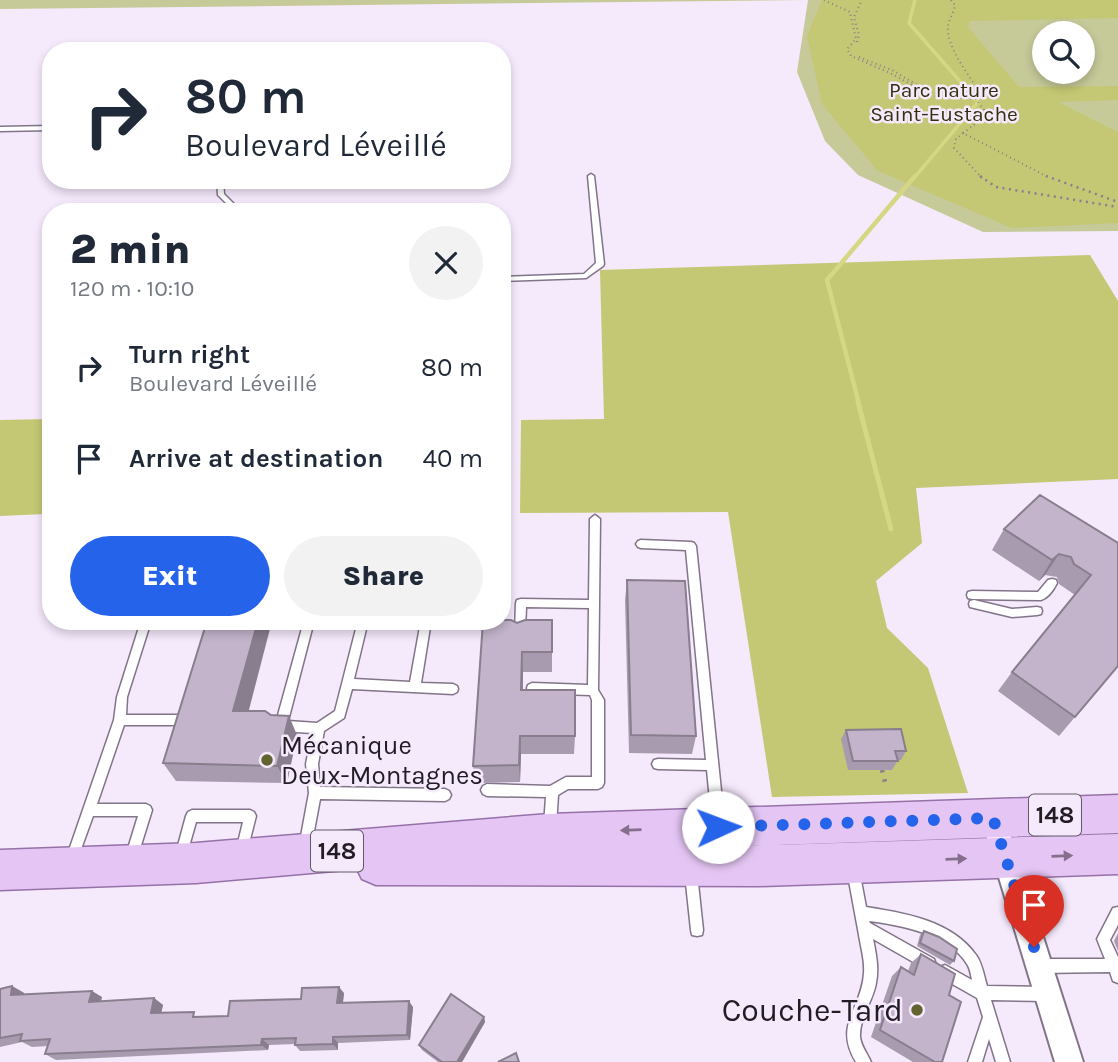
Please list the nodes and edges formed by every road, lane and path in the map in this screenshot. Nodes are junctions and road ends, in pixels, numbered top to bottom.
1 (824, 0) edge
2 (862, 0) edge
3 (951, 0) edge
4 (976, 99) junction
5 (42, 128) edge
6 (0, 129) edge
7 (963, 133) junction
8 (591, 176) dead end
9 (221, 189) edge
10 (1118, 202) edge
11 (229, 203) edge
12 (1118, 207) edge
13 (511, 279) edge
14 (595, 519) dead end
15 (641, 544) dead end
16 (1052, 583) dead end
17 (593, 604) junction
18 (1037, 611) dead end
19 (143, 630) edge
20 (307, 630) edge
21 (361, 630) edge
22 (424, 630) edge
23 (519, 635) edge
24 (348, 684) junction
25 (415, 687) junction
26 (532, 688) edge
27 (453, 689) dead end
28 (593, 690) junction
29 (120, 720) junction
30 (183, 720) edge
31 (319, 728) junction
32 (658, 764) dead end
33 (712, 765) junction
34 (882, 770) edge
35 (886, 786) dead end
36 (487, 790) dead end
37 (552, 792) junction
38 (316, 793) junction
39 (445, 795) dead end
40 (89, 810) junction
41 (1118, 814) edge
42 (993, 818) junction
43 (704, 847) junction
44 (548, 850) junction
45 (1118, 855) edge
46 (1006, 858) junction
47 (303, 859) junction
48 (851, 863) junction
49 (129, 866) junction
50 (69, 867) junction
51 (0, 870) edge
52 (861, 913) junction
53 (1118, 913) edge
54 (864, 927) junction
55 (696, 930) dead end
56 (1039, 966) junction
57 (1117, 968) edge
58 (982, 993) junction
59 (1048, 994) junction
60 (990, 1018) junction
61 (864, 1062) edge
62 (975, 1062) edge
63 (1003, 1062) edge
64 (1069, 1062) edge

1 - 4 path
2 - 4 path
3 - 4 path
4 - 7 path
5 - 6 lane
7 - 10 path
7 - 12 path
8 - 13 lane
9 - 11 lane
14 - 17 lane
15 - 33 lane
16 - 18 lane
17 - 23 lane
17 - 28 lane
19 - 29 lane
20 - 31 lane
21 - 24 lane
22 - 25 lane
24 - 25 lane
24 - 31 lane
25 - 27 lane
26 - 28 lane
28 - 37 lane
29 - 30 lane
29 - 40 lane
31 - 38 lane
32 - 33 lane
33 - 43 lane
34 - 35 path
36 - 37 lane
37 - 44 lane
38 - 39 lane
38 - 47 lane
40 - 49 lane
40 - 50 lane
41 - 42 main road, 148
42 - 43 main road, 148
42 - 46 street
43 - 44 main road, 148
43 - 48 main road, 148
43 - 55 lane
44 - 47 main road, 148
46 -> 45 main road, 148
48 -> 46 main road, 148
46 - 56 street
47 - 49 main road, 148
48 - 52 lane
49 - 50 main road, 148
50 - 51 main road, 148
52 - 54 lane
52 - 58 lane
53 - 57 lane
54 - 58 lane
54 - 61 lane
56 - 57 lane
56 - 59 street
58 - 59 lane
58 - 60 lane
59 - 64 street
60 - 62 lane
60 - 63 lane

